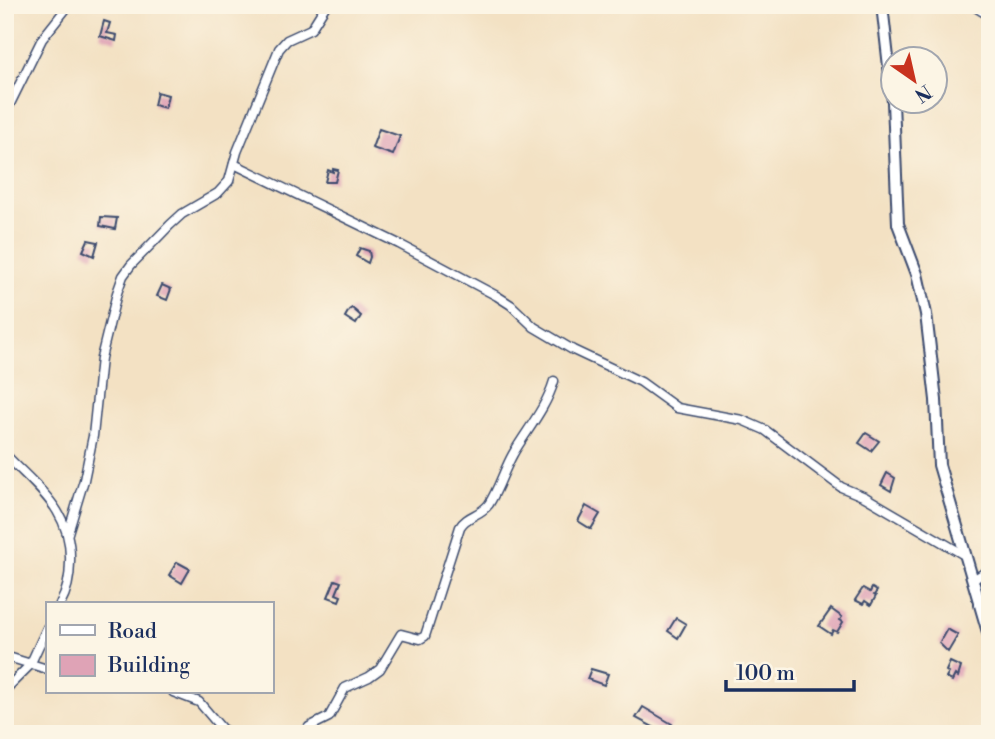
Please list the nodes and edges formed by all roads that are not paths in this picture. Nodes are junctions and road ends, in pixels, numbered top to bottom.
1 (69, 5) edge
2 (326, 5) edge
3 (882, 5) edge
4 (972, 5) edge
5 (990, 16) edge
6 (5, 114) edge
7 (234, 164) junction
8 (554, 381) dead end
9 (5, 454) edge
10 (68, 533) junction
11 (966, 556) junction
12 (990, 569) edge
13 (973, 580) junction
14 (61, 602) edge
15 (46, 630) edge
16 (990, 639) edge
17 (5, 656) edge
18 (30, 665) junction
19 (46, 669) edge
20 (5, 690) edge
21 (178, 694) edge
22 (225, 732) edge
23 (303, 734) edge

1 - 6 street
2 - 7 street
3 - 11 main road
4 - 5 street
7 - 10 street
7 - 11 street
8 - 23 street
9 - 10 street
10 - 14 street
11 - 13 main road
12 - 13 street
13 - 16 main road
15 - 18 street
17 - 18 street
18 - 19 street
18 - 20 street
21 - 22 street

